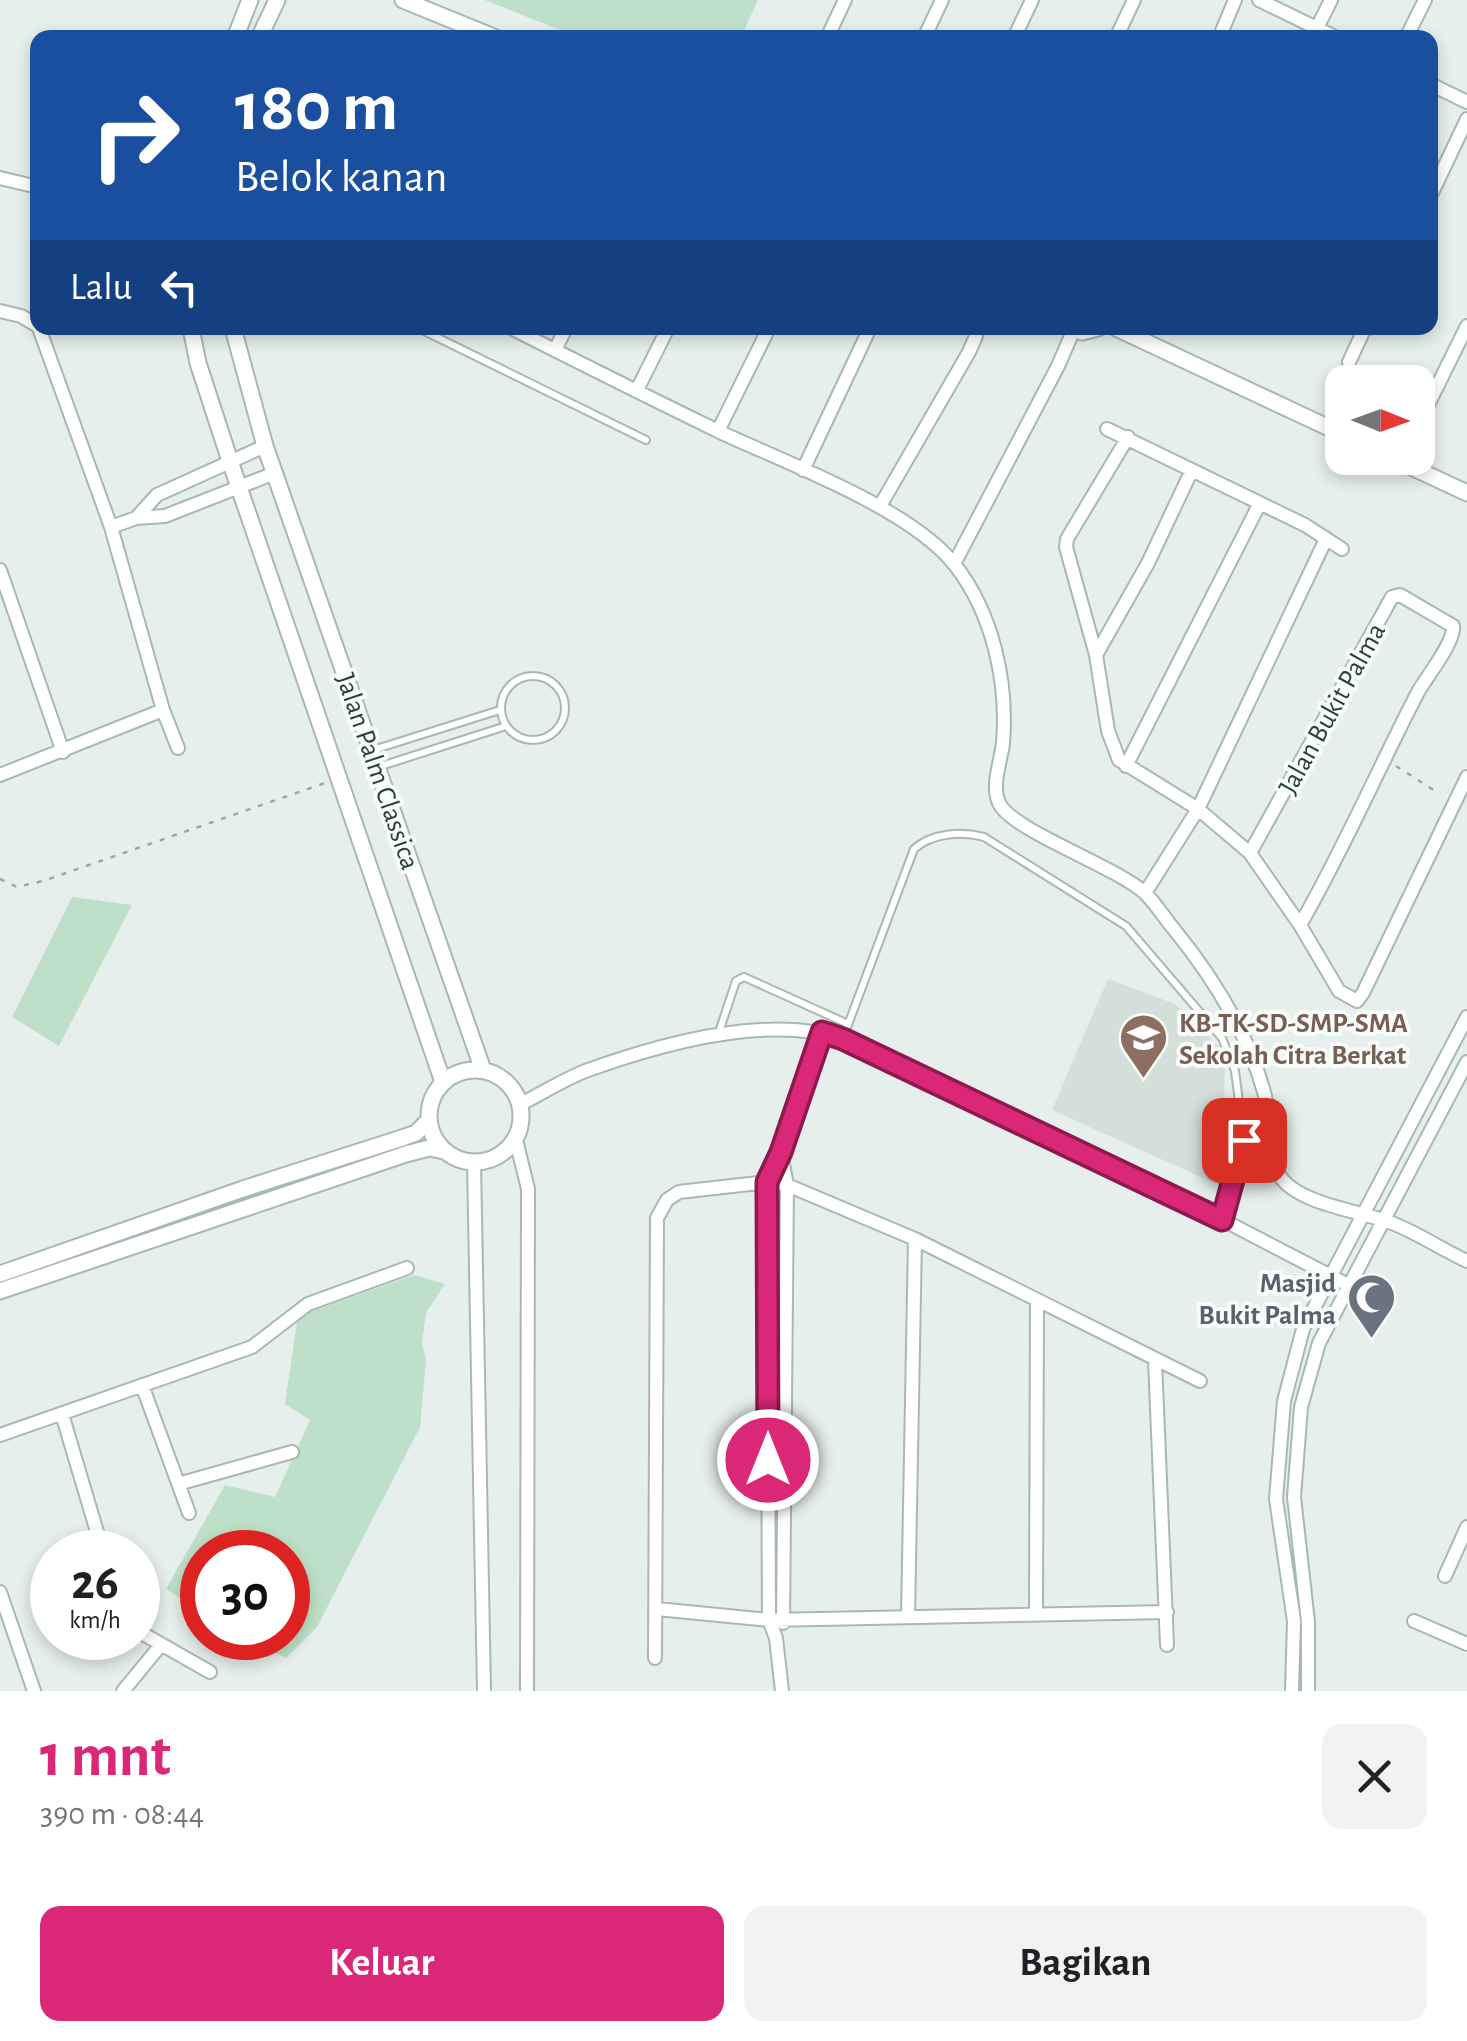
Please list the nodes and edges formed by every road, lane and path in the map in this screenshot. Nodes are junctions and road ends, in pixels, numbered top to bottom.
1 (250, 0) edge
2 (277, 0) edge
3 (402, 0) edge
4 (846, 0) edge
5 (942, 0) edge
6 (1032, 0) edge
7 (1134, 0) edge
8 (1236, 0) edge
9 (1260, 0) edge
10 (1331, 0) edge
11 (1425, 0) edge
12 (428, 5) edge
13 (238, 30) edge
14 (263, 30) edge
15 (480, 30) edge
16 (831, 30) edge
17 (928, 30) edge
18 (1018, 30) edge
19 (1120, 30) edge
20 (1223, 30) edge
21 (1312, 30) edge
22 (1316, 30) edge
23 (1410, 30) edge
24 (1438, 88) edge
25 (1467, 102) edge
26 (1467, 120) edge
27 (0, 178) edge
28 (1438, 180) edge
29 (30, 185) edge
30 (0, 311) edge
31 (30, 322) edge
32 (1467, 326) edge
33 (41, 335) edge
34 (192, 335) edge
35 (236, 335) edge
36 (432, 335) edge
37 (525, 335) edge
38 (562, 335) edge
39 (664, 335) edge
40 (766, 335) edge
41 (867, 335) edge
42 (976, 335) edge
43 (1070, 335) edge
44 (1131, 335) edge
45 (1359, 335) edge
46 (555, 350) junction
47 (1349, 362) dead end
48 (637, 390) junction
49 (1435, 391) edge
50 (1325, 426) edge
51 (1107, 429) dead end
52 (718, 430) junction
53 (1128, 437) junction
54 (646, 440) dead end
55 (265, 446) junction
56 (230, 461) junction
57 (803, 470) junction
58 (1192, 470) junction
59 (275, 473) junction
60 (1428, 475) edge
61 (240, 485) junction
62 (1467, 493) edge
63 (1260, 502) junction
64 (880, 506) junction
65 (136, 518) junction
66 (111, 527) junction
67 (1326, 538) junction
68 (1342, 549) dead end
69 (954, 564) junction
70 (0, 570) edge
71 (1096, 655) junction
72 (163, 710) junction
73 (500, 710) junction
74 (506, 726) junction
75 (412, 738) junction
76 (178, 748) dead end
77 (372, 750) junction
78 (63, 752) junction
79 (417, 755) junction
80 (1386, 759) junction
81 (1126, 766) junction
82 (378, 768) junction
83 (0, 775) edge
84 (1467, 777) edge
85 (338, 778) junction
86 (1460, 805) edge
87 (1198, 809) junction
88 (1250, 853) junction
89 (0, 879) edge
90 (1144, 893) junction
91 (1300, 924) junction
92 (1467, 1017) edge
93 (848, 1024) junction
94 (822, 1032) junction
95 (718, 1034) junction
96 (843, 1039) junction
97 (1467, 1062) edge
98 (483, 1070) junction
99 (444, 1082) junction
100 (521, 1104) junction
101 (429, 1120) junction
102 (516, 1140) junction
103 (444, 1151) junction
104 (781, 1152) junction
105 (474, 1164) junction
106 (767, 1182) junction
107 (787, 1184) junction
108 (1364, 1217) junction
109 (1222, 1220) junction
110 (1386, 1220) junction
111 (914, 1238) junction
112 (1467, 1261) edge
113 (407, 1268) dead end
114 (0, 1274) edge
115 (1331, 1277) junction
116 (1350, 1286) junction
117 (0, 1290) edge
118 (1037, 1301) junction
119 (1155, 1361) junction
120 (1200, 1381) dead end
121 (142, 1385) junction
122 (62, 1414) junction
123 (0, 1435) edge
124 (292, 1452) dead end
125 (178, 1484) junction
126 (1294, 1497) junction
127 (1276, 1499) junction
128 (189, 1513) dead end
129 (1467, 1528) edge
130 (96, 1530) edge
131 (1461, 1556) edge
132 (1446, 1576) dead end
133 (0, 1592) edge
134 (657, 1609) junction
135 (1166, 1612) junction
136 (1036, 1614) junction
137 (908, 1617) junction
138 (785, 1619) junction
139 (769, 1620) junction
140 (1414, 1621) dead end
141 (776, 1638) junction
142 (1467, 1644) edge
143 (1167, 1645) dead end
144 (160, 1646) edge
145 (655, 1658) dead end
146 (148, 1660) edge
147 (210, 1672) dead end
148 (34, 1691) edge
149 (123, 1691) edge
150 (484, 1691) edge
151 (527, 1691) edge
152 (782, 1691) edge
153 (1292, 1691) edge
154 (1308, 1691) edge

1 - 13 street
2 - 14 street
3 - 12 street
4 - 16 street
5 - 17 street
6 - 18 street
7 - 19 street
8 - 20 street
9 - 21 street
10 - 22 street
11 - 23 street
12 - 15 street
24 - 25 street
26 - 28 street
27 - 29 street
30 - 31 street
32 - 49 street
33 - 66 street
34 - 56 street, Jalan Palm Classica
35 - 55 street, Jalan Palm Classica
36 - 54 lane
37 - 46 street
38 - 46 street
39 - 48 street
40 - 52 street
41 - 57 street
42 - 64 street
43 - 69 street
44 - 50 street
45 - 47 street
46 - 48 street
48 - 52 street
51 - 53 street
52 - 57 street
53 - 58 street
53 - 71 street
55 - 56 street
55 - 59 street, Jalan Palm Classica
56 - 61 street, Jalan Palm Classica
56 - 65 street
57 - 64 street
58 - 63 street
58 - 71 street
59 - 61 street
59 - 77 street, Jalan Palm Classica
60 - 62 street
61 - 65 street
61 - 85 street, Jalan Palm Classica
63 - 67 street
63 - 81 street
64 - 69 street
65 - 66 street
66 - 72 street
67 - 68 street
67 - 87 street
69 - 90 street
70 - 78 street
71 - 81 street
72 - 76 street
72 - 78 street
73 - 74 lane
73 - 74 lane
73 - 75 lane
74 - 79 lane
75 - 77 lane
75 - 79 lane
77 - 82 street, Jalan Palm Classica
78 - 83 street
79 - 82 lane
80 - 86 path
80 - 88 street, Jalan Bukit Palma
80 - 91 street, Jalan Bukit Palma
81 - 87 street
82 - 98 street, Jalan Palm Classica
84 - 86 street
85 - 89 path
85 - 99 street, Jalan Palm Classica
86 - 91 street
87 - 88 street
87 - 90 street
88 - 91 street
90 - 108 street
92 - 108 street
93 - 95 lane
93 - 96 lane
93 - 109 lane
94 - 95 street
94 - 96 street
94 - 104 street
95 - 100 street
96 - 109 street
97 - 110 street
98 - 99 street
98 - 100 street
99 - 101 street
100 - 102 street
101 - 103 street
101 - 114 street
102 - 105 street
102 - 151 street
103 - 105 street
103 - 117 street
104 - 106 street
104 - 107 street
105 - 150 street
106 - 107 street
106 - 134 street
106 - 139 street
107 - 111 street
107 - 138 street
108 - 110 street
108 - 115 street
109 - 115 street
110 - 112 street
110 - 116 street
111 - 118 street
111 - 137 street
113 - 121 street
115 - 116 street
115 - 127 street
116 - 126 street
118 - 119 street
118 - 136 street
119 - 120 street
119 - 135 street
121 - 122 street
121 - 125 street
122 - 123 street
122 - 130 street
124 - 125 street
125 - 128 street
126 - 127 street
126 - 154 street
127 - 153 street
129 - 131 street
131 - 132 street
133 - 148 street
134 - 139 street
134 - 145 street
135 - 136 street
135 - 143 street
136 - 137 street
137 - 138 street
138 - 139 street
138 - 141 street
139 - 141 street
140 - 142 street
141 - 152 street
144 - 147 street
146 - 149 street

